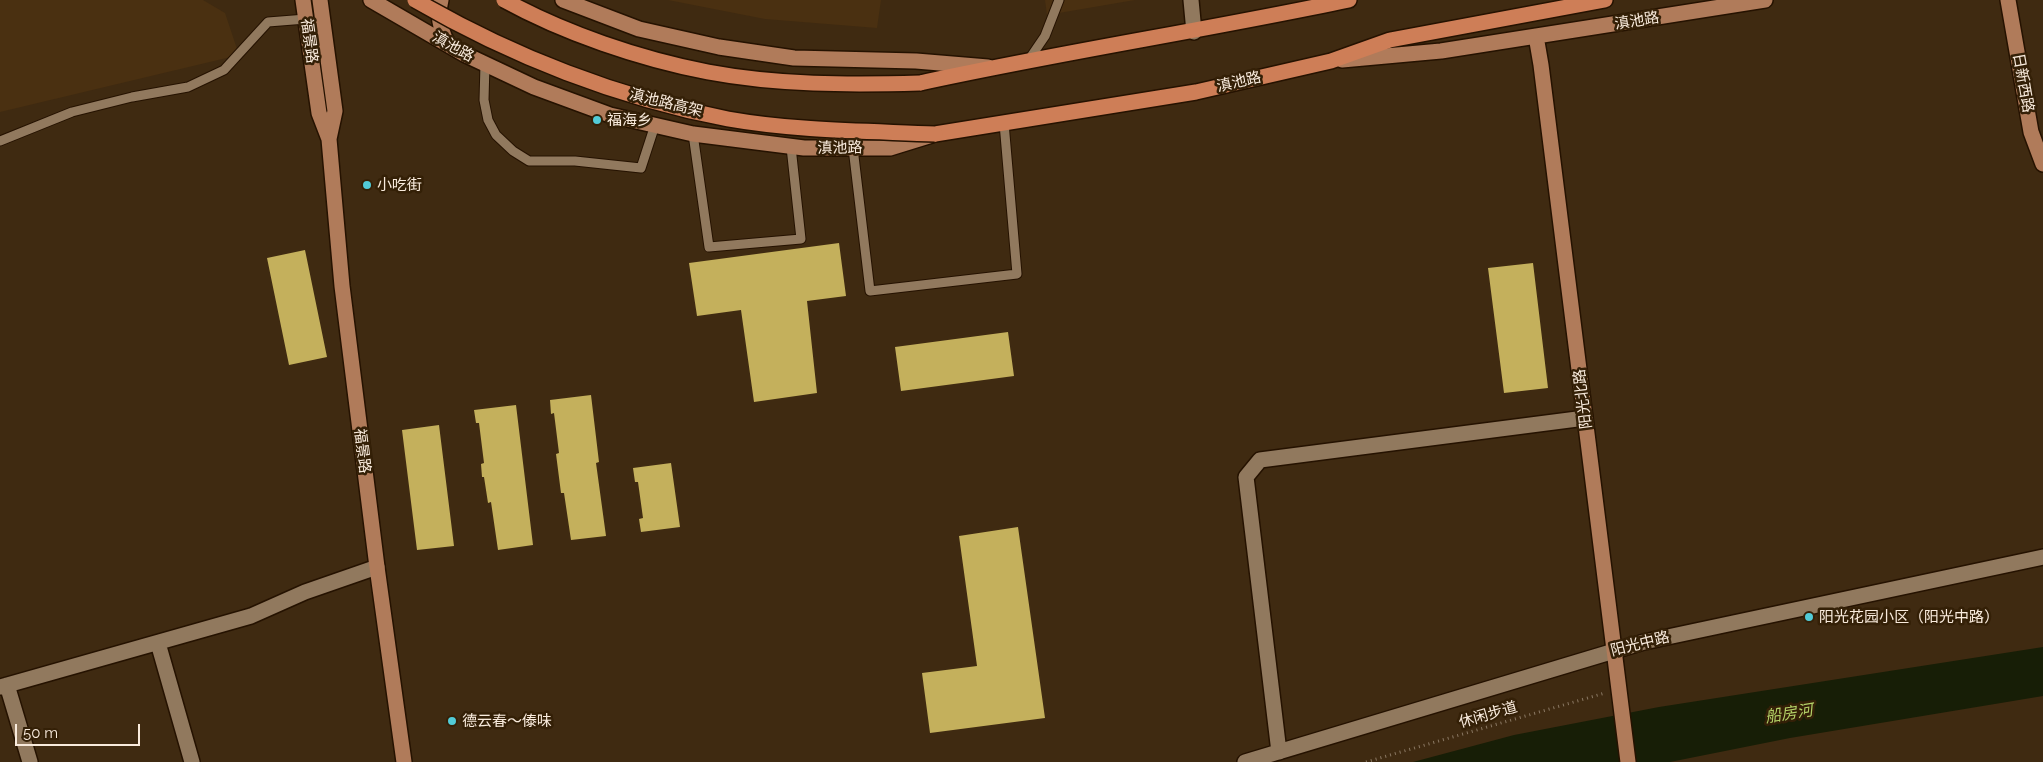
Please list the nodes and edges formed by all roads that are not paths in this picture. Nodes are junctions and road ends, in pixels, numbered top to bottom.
1 (303, 0) edge
2 (320, 0) edge
3 (371, 0) edge
4 (415, 0) edge
5 (441, 0) edge
6 (504, 0) edge
7 (563, 0) edge
8 (1059, 0) edge
9 (1191, 0) edge
10 (1316, 0) edge
11 (1349, 0) edge
12 (1605, 0) edge
13 (1765, 0) edge
14 (2008, 0) edge
15 (584, 4) edge
16 (1274, 16) junction
17 (306, 19) junction
18 (1194, 32) junction
19 (1536, 36) junction
20 (448, 44) junction
21 (1028, 61) junction
22 (1331, 61) junction
23 (484, 64) junction
24 (992, 67) junction
25 (1004, 123) junction
26 (656, 125) junction
27 (693, 134) junction
28 (936, 134) junction
29 (329, 139) junction
30 (0, 141) edge
31 (791, 147) junction
32 (853, 148) junction
33 (2043, 164) edge
34 (1585, 418) junction
35 (2043, 557) edge
36 (377, 567) junction
37 (158, 643) junction
38 (1613, 650) junction
39 (4, 686) edge
40 (1279, 752) junction
41 (30, 762) edge
42 (192, 762) edge
43 (404, 762) edge
44 (1245, 762) edge
45 (1628, 762) edge

1 - 17 street, 福景路
2 - 29 street, 福景路
3 - 20 street, 滇池路
4 - 28 main road, 滇池路高架, bridge
5 - 20 street
6 - 24 main road, bridge
7 - 15 street
8 - 21 lane
9 - 18 street
10 - 16 street
11 - 16 main road
12 - 22 main road, 滇池路
13 - 19 street, 滇池路
14 - 33 street, 日新西路
15 - 24 street
16 - 18 main road
17 - 29 street, 福景路
17 - 30 lane
18 - 21 main road
19 - 22 street, 滇池路
19 - 34 street, 阳光北路
20 - 23 street, 滇池路
21 - 24 main road
22 - 25 main road, 滇池路
23 - 26 street, 滇池路
23 - 26 lane
25 - 28 main road, 滇池路
25 - 32 lane
26 - 27 street, 滇池路
27 - 31 street, 滇池路
27 - 31 lane
28 - 32 street, 滇池路
29 - 36 street, 福景路
31 - 32 street, 滇池路
34 - 38 street, 阳光北路
34 - 40 street
35 - 38 street, 阳光中路
36 - 37 street
36 - 43 street, 福景路
37 - 39 street
37 - 42 street
38 - 40 street, 阳光中路
38 - 45 street, 阳光北路
39 - 41 street
40 - 44 street, 阳光中路

